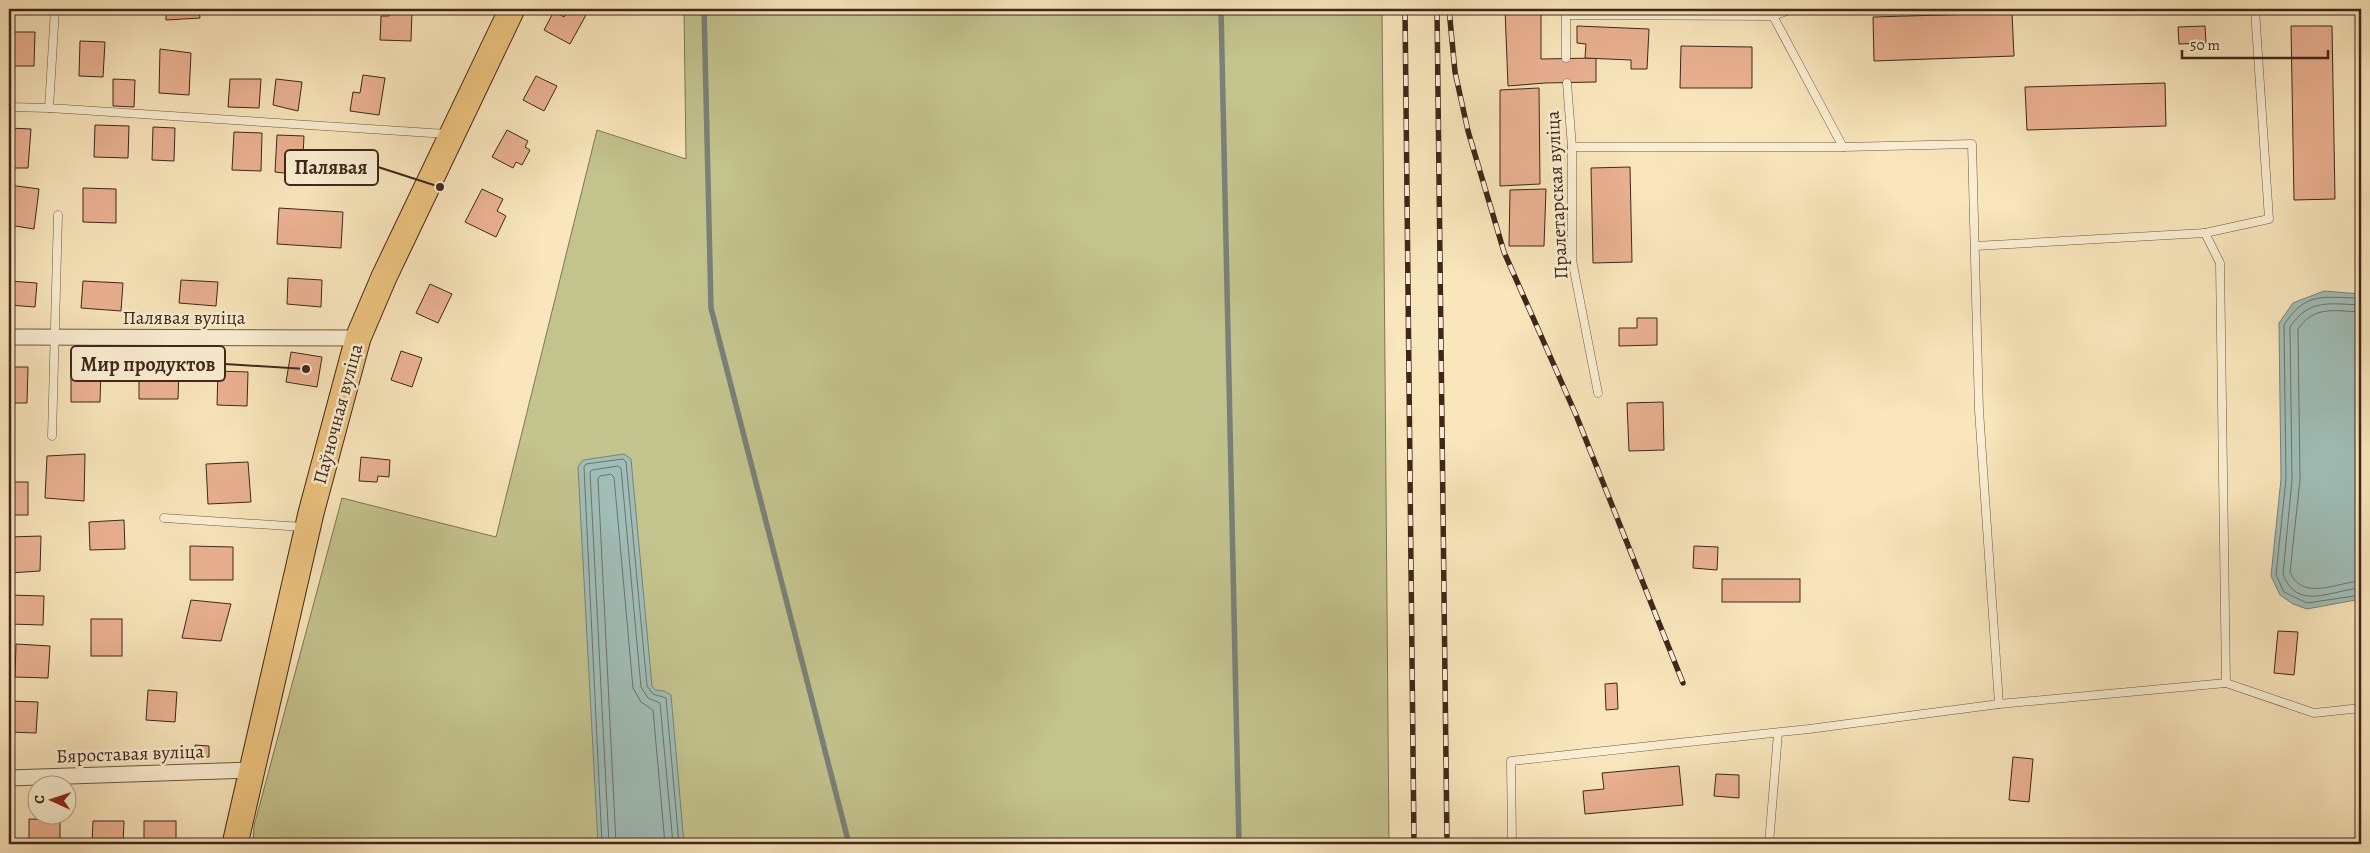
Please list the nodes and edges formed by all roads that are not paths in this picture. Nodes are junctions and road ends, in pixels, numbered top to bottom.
1 (55, 9) edge
2 (512, 9) edge
3 (1792, 9) edge
4 (2008, 9) edge
5 (2228, 9) edge
6 (1566, 12) edge
7 (1773, 16) junction
8 (1566, 58) dead end
9 (1567, 83) dead end
10 (9, 107) edge
11 (49, 108) junction
12 (452, 134) junction
13 (1572, 147) junction
14 (1843, 147) junction
15 (58, 215) dead end
16 (2204, 233) junction
17 (1975, 246) junction
18 (9, 338) edge
19 (56, 338) junction
20 (358, 338) junction
21 (1598, 393) dead end
22 (52, 436) dead end
23 (164, 518) dead end
24 (308, 527) junction
25 (2226, 683) junction
26 (1999, 704) junction
27 (2361, 708) edge
28 (1778, 732) junction
29 (252, 770) junction
30 (9, 778) edge
31 (235, 844) edge
32 (1512, 844) edge
33 (1769, 844) edge

1 - 11 lane
2 - 12 main road, Паўночная вуліца
3 - 7 lane
4 - 5 lane
5 - 16 lane
6 - 7 lane
6 - 8 lane
7 - 14 lane
9 - 13 lane, Пралетарская вуліца
10 - 11 lane
11 - 12 lane
12 - 20 main road, Паўночная вуліца
13 - 14 lane
13 - 21 lane, Пралетарская вуліца
14 - 17 lane
15 - 19 lane
16 - 17 lane
16 - 25 lane
17 - 26 lane
18 - 19 street, Палявая вуліца
19 - 20 street, Палявая вуліца
19 - 22 lane
20 - 24 main road, Паўночная вуліца
23 - 24 lane
24 - 29 main road, Паўночная вуліца
25 - 26 lane
25 - 27 lane
26 - 28 lane
28 - 32 lane
28 - 33 lane
29 - 30 street, Бяроставая вуліца
29 - 31 main road, Паўночная вуліца

